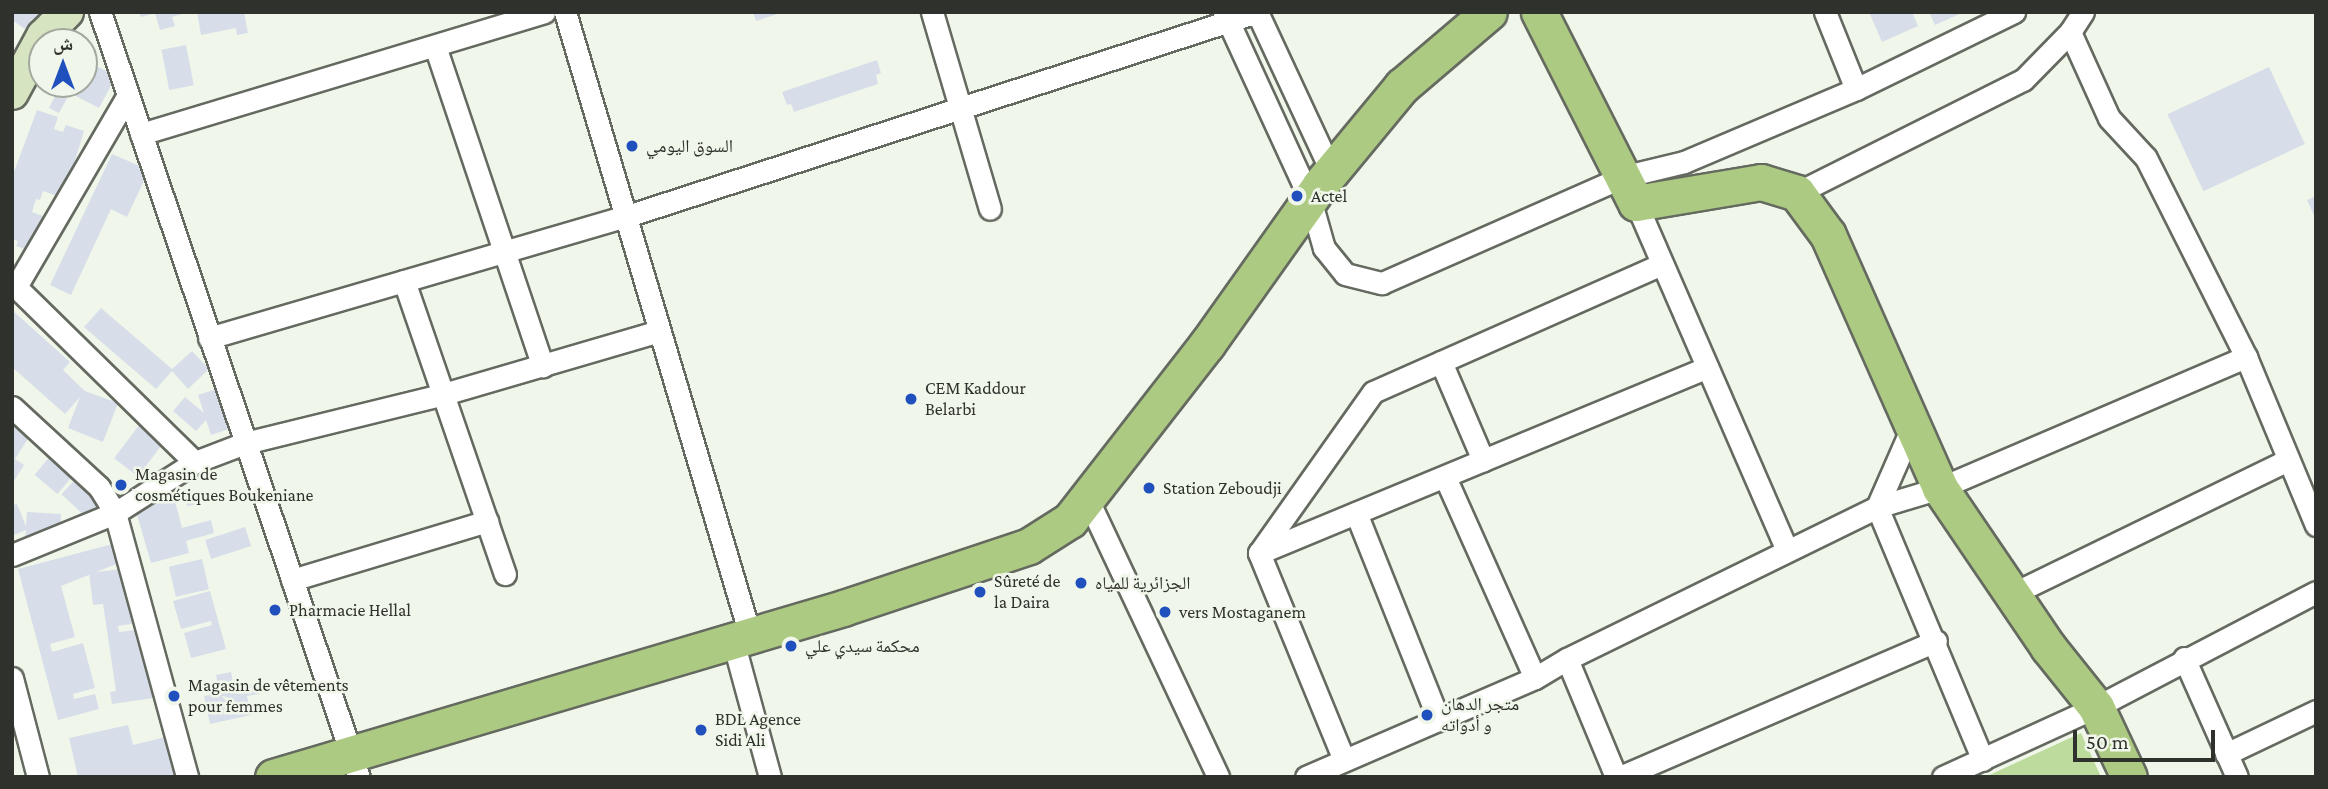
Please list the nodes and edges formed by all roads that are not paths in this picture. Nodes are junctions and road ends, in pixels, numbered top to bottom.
1 (67, 12) edge
2 (100, 12) edge
3 (544, 12) edge
4 (565, 12) edge
5 (932, 12) edge
6 (1257, 12) edge
7 (1489, 12) edge
8 (1539, 12) edge
9 (1825, 12) edge
10 (2014, 12) edge
11 (2083, 12) edge
12 (1227, 17) edge
13 (2070, 32) junction
14 (435, 46) junction
15 (1856, 89) junction
16 (12, 93) edge
17 (128, 95) junction
18 (959, 110) junction
19 (141, 134) junction
20 (1331, 171) junction
21 (1629, 190) junction
22 (1797, 193) junction
23 (1310, 199) junction
24 (990, 209) dead end
25 (627, 216) junction
26 (506, 250) junction
27 (1662, 264) junction
28 (404, 281) junction
29 (659, 331) junction
30 (209, 338) junction
31 (2246, 357) junction
32 (1441, 362) junction
33 (543, 366) junction
34 (1707, 368) junction
35 (444, 394) junction
36 (12, 407) edge
37 (1913, 425) junction
38 (245, 443) junction
39 (1483, 460) junction
40 (2288, 460) junction
41 (195, 462) junction
42 (1445, 477) junction
43 (1940, 488) junction
44 (1087, 498) junction
45 (1877, 508) junction
46 (115, 513) junction
47 (1356, 513) junction
48 (487, 521) junction
49 (2316, 525) edge
50 (1787, 550) junction
51 (1259, 553) junction
52 (12, 555) edge
53 (505, 574) dead end
54 (292, 580) junction
55 (2316, 592) edge
56 (2012, 594) junction
57 (741, 638) junction
58 (1936, 642) junction
59 (2183, 658) junction
60 (1567, 659) junction
61 (12, 678) edge
62 (1535, 678) junction
63 (2096, 707) junction
64 (2316, 711) edge
65 (1439, 720) junction
66 (2226, 754) junction
67 (1344, 760) junction
68 (1983, 760) junction
69 (355, 765) edge
70 (38, 777) edge
71 (187, 777) edge
72 (273, 777) edge
73 (770, 777) edge
74 (1218, 777) edge
75 (1306, 777) edge
76 (1618, 777) edge
77 (1943, 777) edge
78 (2129, 777) edge
79 (2237, 777) edge

1 - 16 main road
2 - 17 street
3 - 14 street
4 - 25 street
5 - 18 street
6 - 12 street
6 - 20 street
7 - 20 main road
8 - 21 main road
9 - 15 street
10 - 15 street
11 - 13 street
12 - 18 street
12 - 23 street
13 - 22 street
13 - 31 street
14 - 19 street
14 - 26 street
15 - 21 street
17 - 19 street
17 - 41 street
18 - 24 street
18 - 25 street
19 - 30 street
20 - 23 main road
21 - 22 main road
21 - 23 street
21 - 27 street
22 - 37 main road
23 - 44 main road
25 - 26 street
25 - 29 street
26 - 28 street
26 - 33 street
27 - 32 street
27 - 34 street
28 - 30 street
28 - 35 street
29 - 33 street
29 - 57 street
30 - 38 street
31 - 40 street
31 - 43 street
32 - 39 street
32 - 51 street
33 - 35 street
34 - 39 street
34 - 50 street
35 - 38 street
35 - 48 street
36 - 46 street
37 - 43 main road
37 - 45 street
38 - 41 street
38 - 54 street
39 - 42 street
40 - 49 street
40 - 56 street
41 - 46 street
42 - 47 street
42 - 62 street
43 - 45 street
43 - 56 main road
44 - 57 main road
44 - 74 street
45 - 50 street
45 - 58 street
46 - 52 street
46 - 71 street
47 - 51 street
47 - 65 street
48 - 53 street
48 - 54 street
50 - 60 street
51 - 67 street
54 - 69 street
55 - 59 street
56 - 63 main road
57 - 69 main road
57 - 73 street
58 - 68 street
58 - 76 street
59 - 63 street
59 - 66 street
60 - 62 street
60 - 76 street
61 - 70 street
62 - 65 street
63 - 68 street
63 - 78 main road
64 - 66 street
65 - 67 street
66 - 79 street
67 - 75 street
68 - 77 street
69 - 72 main road

